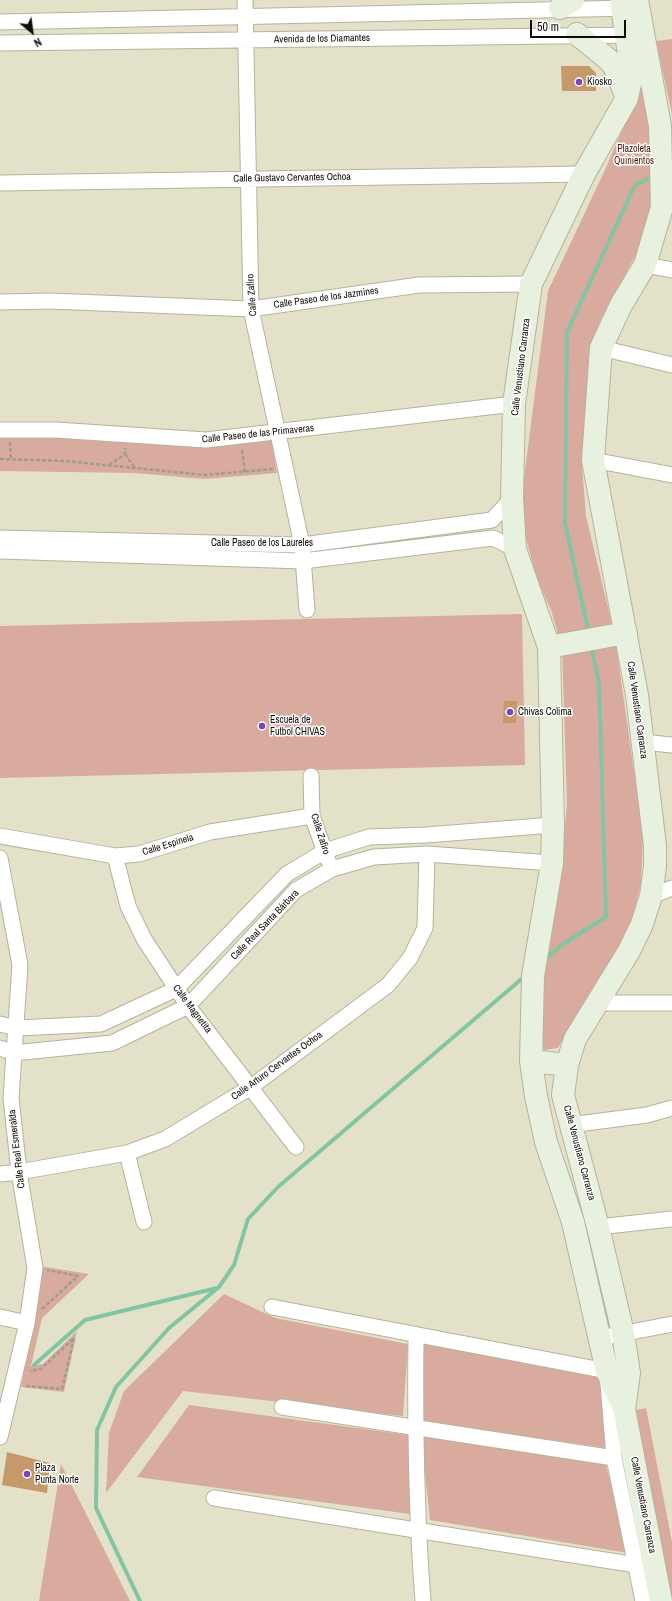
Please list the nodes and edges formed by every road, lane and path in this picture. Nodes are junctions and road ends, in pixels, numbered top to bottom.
1 (245, 0) edge
2 (566, 4) edge
3 (630, 4) edge
4 (245, 18) junction
5 (0, 22) edge
6 (577, 34) junction
7 (635, 35) junction
8 (246, 40) junction
9 (0, 43) edge
10 (627, 98) junction
11 (584, 174) junction
12 (248, 179) junction
13 (0, 183) edge
14 (645, 265) junction
15 (672, 270) edge
16 (532, 284) junction
17 (0, 302) edge
18 (251, 309) junction
19 (601, 348) junction
20 (672, 365) edge
21 (514, 404) junction
22 (278, 433) junction
23 (5, 435) edge
24 (126, 444) dead end
25 (242, 450) dead end
26 (124, 454) junction
27 (0, 459) edge
28 (11, 460) junction
29 (593, 460) junction
30 (110, 465) junction
31 (136, 468) junction
32 (285, 468) junction
33 (245, 472) junction
34 (672, 475) edge
35 (512, 498) junction
36 (0, 538) edge
37 (302, 545) junction
38 (515, 549) junction
39 (0, 552) edge
40 (303, 561) junction
41 (307, 610) dead end
42 (626, 633) junction
43 (549, 646) junction
44 (642, 742) junction
45 (672, 744) edge
46 (311, 776) dead end
47 (312, 816) junction
48 (554, 825) junction
49 (0, 836) edge
50 (325, 851) junction
51 (427, 854) junction
52 (115, 856) junction
53 (0, 858) edge
54 (552, 863) junction
55 (332, 869) junction
56 (672, 888) edge
57 (651, 896) junction
58 (176, 988) junction
59 (598, 1003) junction
60 (672, 1003) edge
61 (188, 1006) junction
62 (0, 1024) edge
63 (17, 1028) junction
64 (7, 1051) edge
65 (531, 1061) junction
66 (567, 1065) junction
67 (251, 1087) junction
68 (672, 1108) edge
69 (570, 1126) junction
70 (296, 1147) dead end
71 (127, 1153) junction
72 (19, 1172) junction
73 (0, 1174) edge
74 (672, 1219) edge
75 (144, 1222) dead end
76 (598, 1226) junction
77 (35, 1268) junction
78 (272, 1307) dead end
79 (0, 1317) edge
80 (27, 1324) junction
81 (672, 1324) edge
82 (623, 1333) junction
83 (416, 1335) junction
84 (600, 1338) junction
85 (607, 1371) junction
86 (10, 1380) edge
87 (282, 1406) dead end
88 (624, 1409) junction
89 (414, 1427) junction
90 (0, 1437) edge
91 (614, 1458) junction
92 (214, 1498) dead end
93 (417, 1530) junction
94 (636, 1565) junction
95 (423, 1601) edge
96 (643, 1601) edge
97 (660, 1601) edge

1 - 4 street, Calle Zafiro
2 - 3 street
2 - 4 street
3 - 7 street, Calle Venustiano Carranza
4 - 5 street
4 - 8 street, Calle Zafiro
6 - 7 street, Avenida de los Diamantes
6 - 8 street, Avenida de los Diamantes
6 - 10 street
7 - 10 street, Calle Venustiano Carranza
7 - 14 street, Calle Venustiano Carranza
8 - 9 street, Avenida de los Diamantes
8 - 12 street, Calle Zafiro
10 - 11 street, Calle Venustiano Carranza
11 - 12 street, Calle Gustavo Cervantes Ochoa
11 - 16 street, Calle Venustiano Carranza
12 - 13 street, Calle Gustavo Cervantes Ochoa
12 - 18 street, Calle Zafiro
14 - 15 street
14 - 19 street, Calle Venustiano Carranza
16 - 18 street, Calle Paseo de los Jazmines
16 - 21 street, Calle Venustiano Carranza
17 - 18 street, Calle Paseo de los Jazmines
18 - 22 street, Calle Zafiro
19 - 20 street
19 - 29 street, Calle Venustiano Carranza
21 - 22 street, Calle Paseo de las Primaveras
21 - 35 street, Calle Venustiano Carranza
22 - 23 street, Calle Paseo de las Primaveras
22 - 32 street, Calle Zafiro
23 - 28 path
24 - 26 path
25 - 33 path
26 - 30 path
26 - 31 path
27 - 28 path
28 - 30 path
29 - 34 street
29 - 42 street, Calle Venustiano Carranza
30 - 31 path
31 - 33 path
32 - 33 path
32 - 37 street, Calle Zafiro
35 - 37 street, Calle Paseo de los Laureles
35 - 38 street, Calle Venustiano Carranza
36 - 37 street, Calle Paseo de los Laureles
37 - 40 street, Calle Zafiro
38 - 40 street, Calle Paseo de los Laureles
38 - 43 street, Calle Venustiano Carranza
39 - 40 street, Calle Paseo de los Laureles
40 - 41 street, Calle Zafiro
42 - 43 street
42 - 44 street, Calle Venustiano Carranza
43 - 48 street, Calle Venustiano Carranza
44 - 45 street
44 - 57 street, Calle Venustiano Carranza
46 - 47 street, Calle Zafiro
47 - 50 street, Calle Zafiro
47 - 52 street, Calle Espinela
48 - 50 street, Calle Real Santa Bárbara
48 - 54 street, Calle Venustiano Carranza
49 - 52 street, Calle Espinela
50 - 55 street, Calle Zafiro
50 - 58 street, Calle Real Santa Bárbara
51 - 54 street, Calle Real Santa Bárbara
51 - 55 street, Calle Real Santa Bárbara
51 - 67 street, Calle Arturo Cervantes Ochoa
52 - 58 street, Calle Magnetita
53 - 63 street, Calle Real Esmeralda
54 - 65 street, Calle Venustiano Carranza
55 - 61 street, Calle Real Santa Bárbara
56 - 57 street
57 - 59 street, Calle Venustiano Carranza
58 - 61 street, Calle Magnetita
58 - 63 street, Calle Real Santa Bárbara
59 - 60 street
59 - 66 street, Calle Venustiano Carranza
61 - 64 street, Calle Real Santa Bárbara
61 - 67 street, Calle Magnetita
62 - 63 street, Calle Real Santa Bárbara
63 - 64 street, Calle Real Esmeralda
64 - 72 street, Calle Real Esmeralda
65 - 66 street
65 - 84 street, Calle Venustiano Carranza
66 - 69 street, Calle Venustiano Carranza
67 - 70 street, Calle Magnetita
67 - 71 street, Calle Arturo Cervantes Ochoa
68 - 69 street
69 - 76 street, Calle Venustiano Carranza
71 - 72 street, Calle Arturo Cervantes Ochoa
71 - 75 street
72 - 73 street, Calle Arturo Cervantes Ochoa
72 - 77 street, Calle Real Esmeralda
74 - 76 street
76 - 82 street, Calle Venustiano Carranza
77 - 80 street, Calle Real Esmeralda
77 - 80 path
78 - 83 street
79 - 80 street
80 - 86 street, Calle Real Esmeralda
81 - 82 street
82 - 84 street
82 - 88 street, Calle Venustiano Carranza
83 - 85 street
83 - 89 street
84 - 85 street, Calle Venustiano Carranza
85 - 88 street, Calle Venustiano Carranza
85 - 91 street
86 - 86 path
86 - 90 street, Calle Real Esmeralda
87 - 89 street
88 - 97 street, Calle Venustiano Carranza
89 - 91 street
89 - 93 street
91 - 94 street
92 - 93 street
93 - 94 street
93 - 95 street
94 - 96 street

